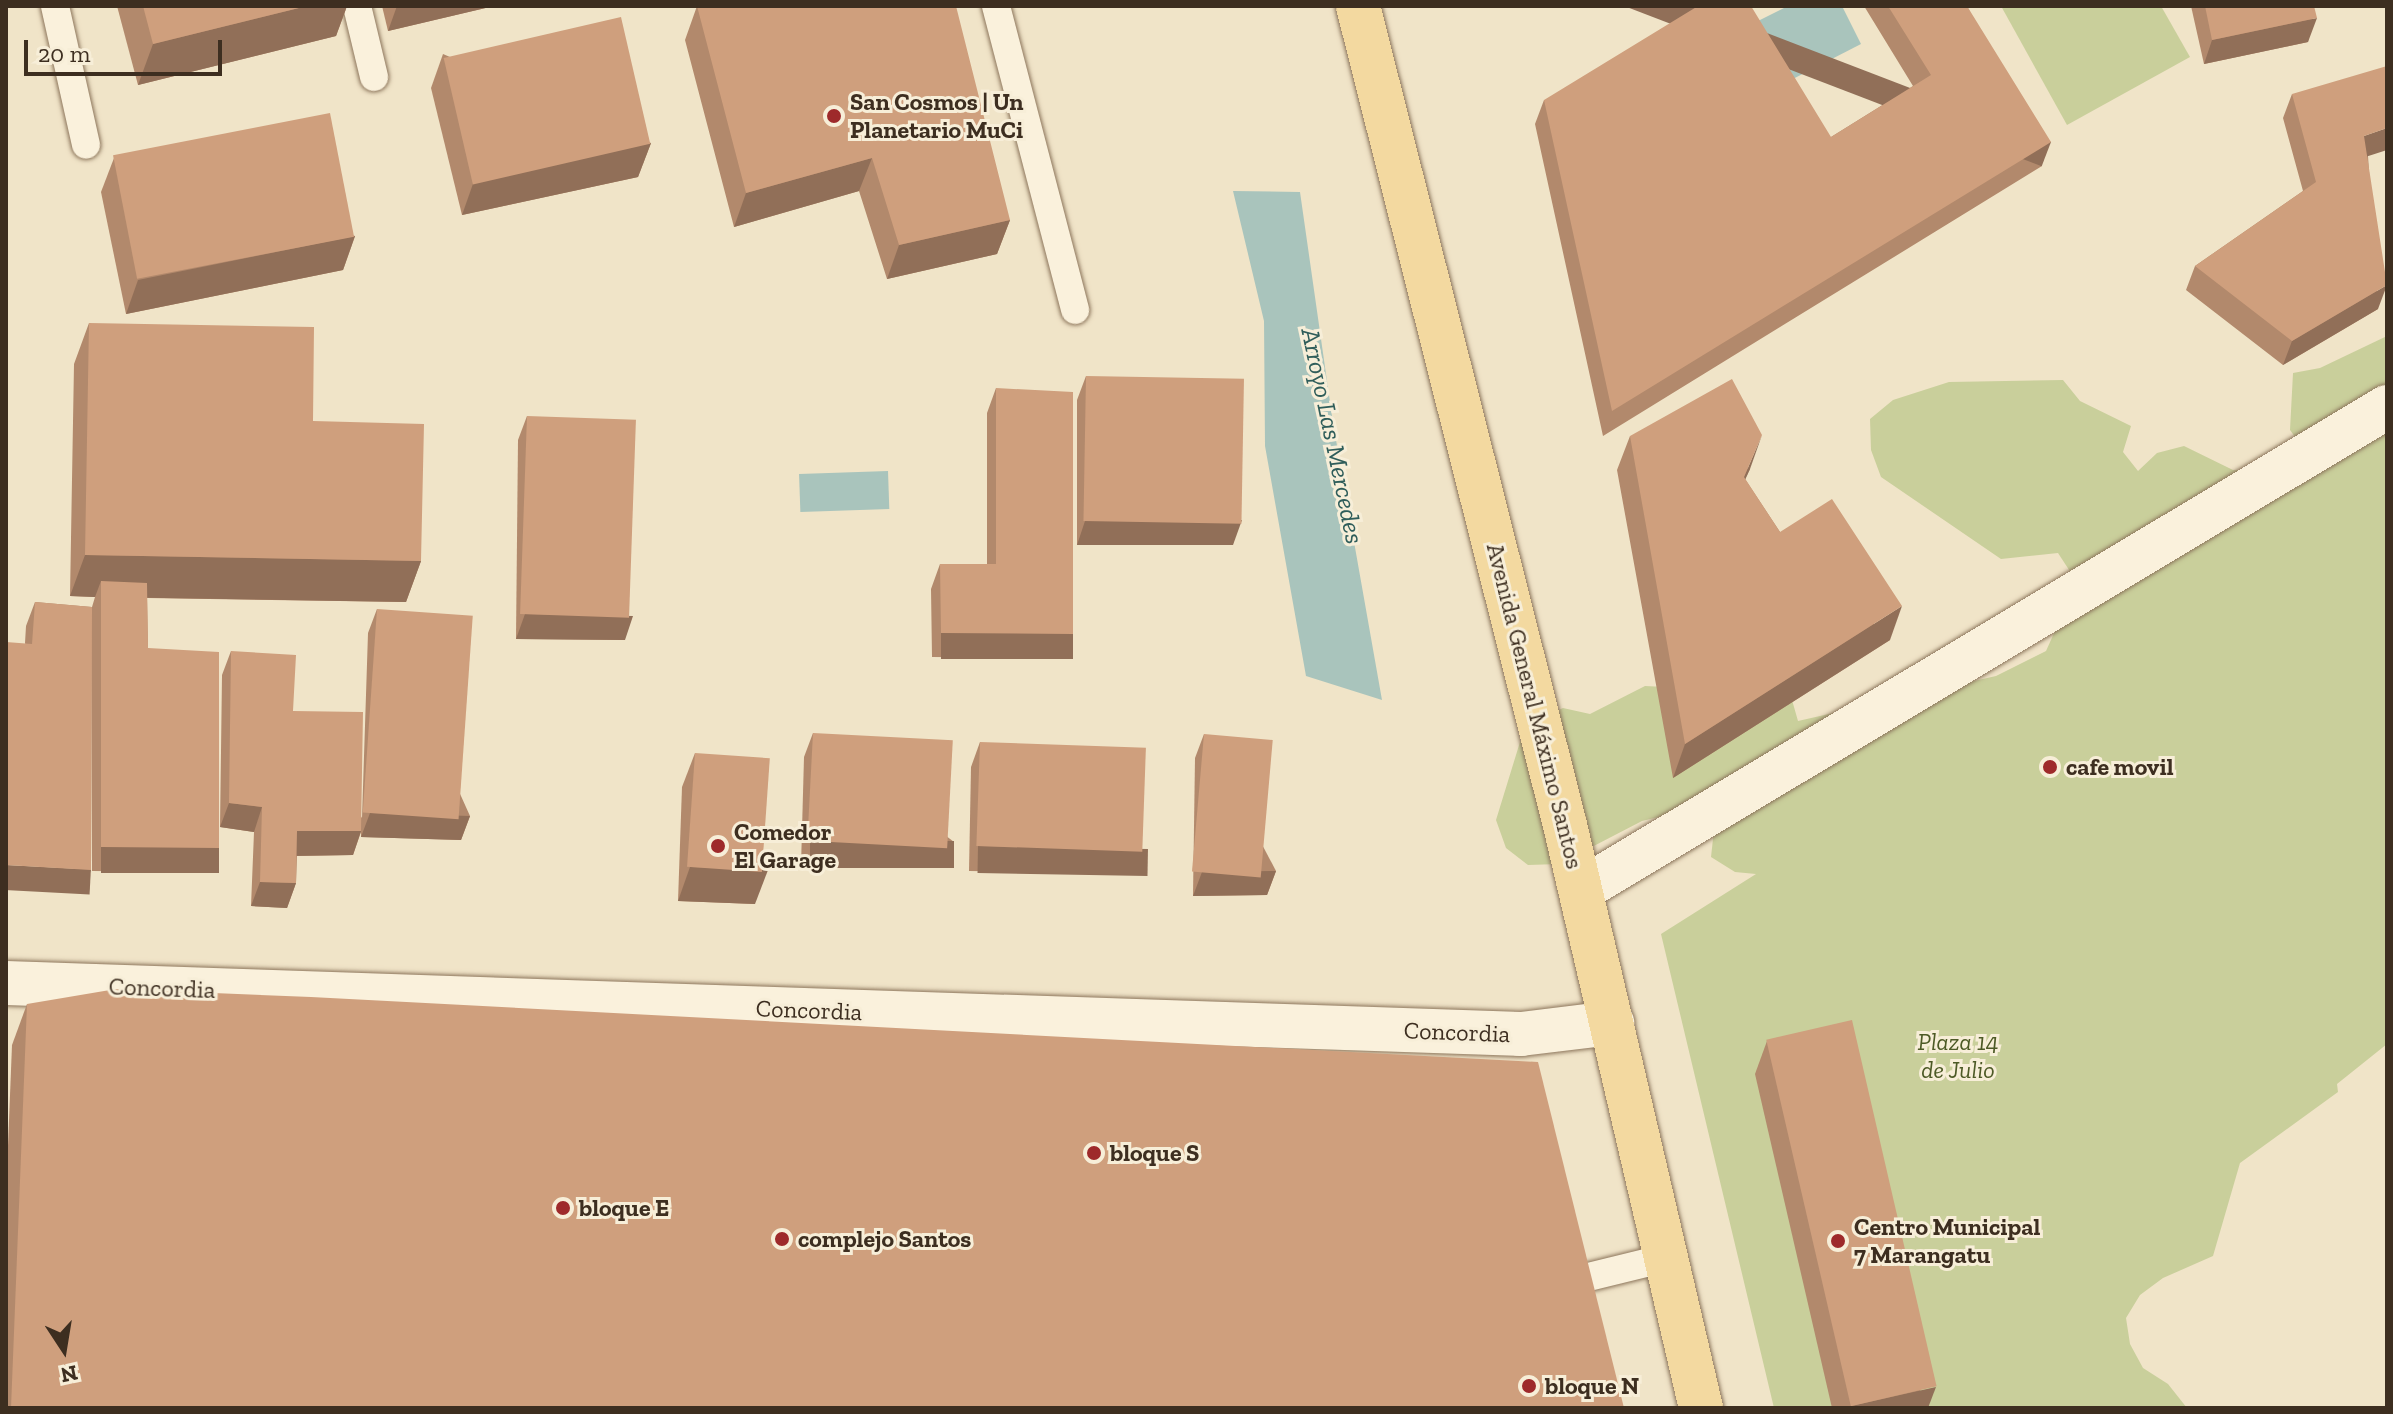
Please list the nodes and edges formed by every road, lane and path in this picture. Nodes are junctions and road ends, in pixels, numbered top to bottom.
1 (55, 6) edge
2 (357, 6) edge
3 (996, 6) edge
4 (1358, 6) edge
5 (374, 77) dead end
6 (86, 145) dead end
7 (1075, 310) dead end
8 (2387, 407) edge
9 (1581, 890) junction
10 (6, 983) edge
11 (1612, 1023) junction
12 (1666, 1258) junction
13 (1568, 1282) edge
14 (1701, 1408) edge

1 - 6 lane
2 - 5 lane
3 - 7 lane
4 - 9 main road, Avenida General Máximo Santos
8 - 9 street
9 - 11 main road, Avenida General Máximo Santos
10 - 11 street, Concordia
11 - 12 main road, Avenida General Máximo Santos
12 - 13 lane
12 - 14 main road, Avenida General Máximo Santos

